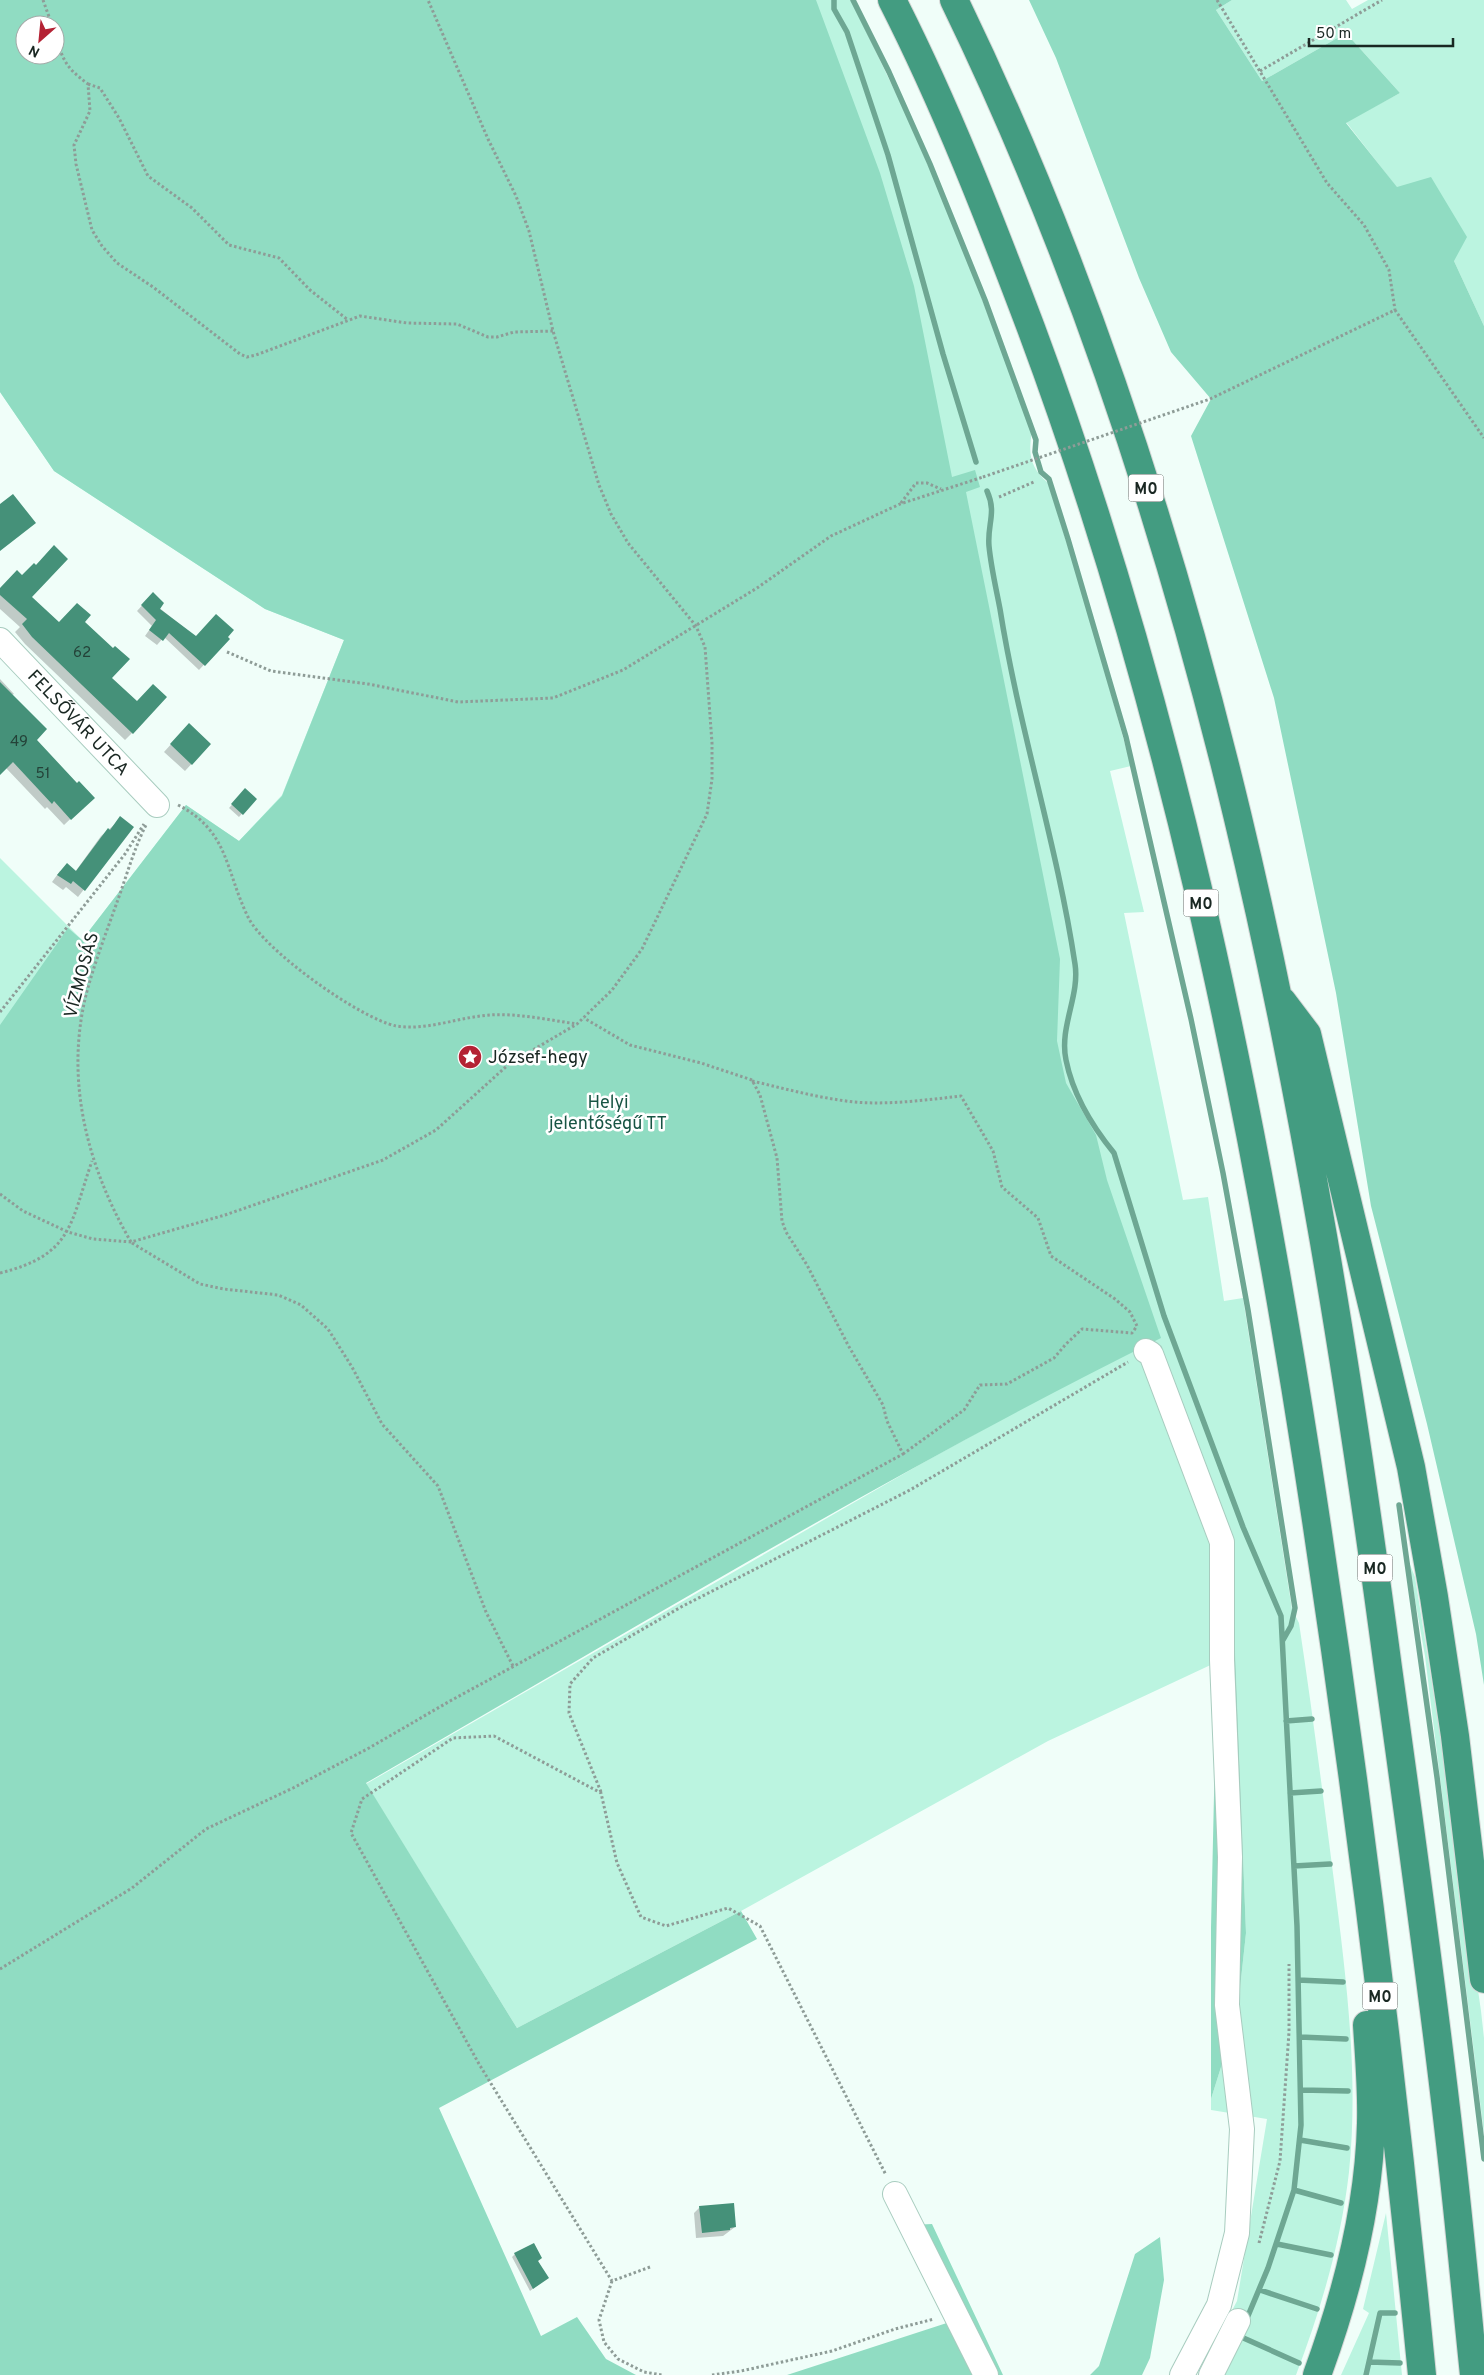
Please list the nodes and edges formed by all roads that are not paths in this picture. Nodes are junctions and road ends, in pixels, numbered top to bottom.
1 (892, 0) edge
2 (954, 0) edge
3 (0, 640) edge
4 (157, 805) road end
5 (1278, 996) junction
6 (1146, 1351) road end
7 (1361, 1846) junction
8 (1484, 1979) edge
9 (895, 2194) road end
10 (1238, 2321) dead end
11 (986, 2375) edge
12 (1182, 2375) edge
13 (1211, 2375) edge
14 (1317, 2375) edge
15 (1422, 2375) edge
16 (1474, 2375) edge

1 - 7 highway, M0
2 - 5 highway, M0
3 - 4 street, FELSŐVÁR UTCA
5 - 8 highway
5 - 16 highway, M0
6 - 12 street
7 - 14 highway
7 - 15 highway, M0
9 - 11 street
10 - 13 street

